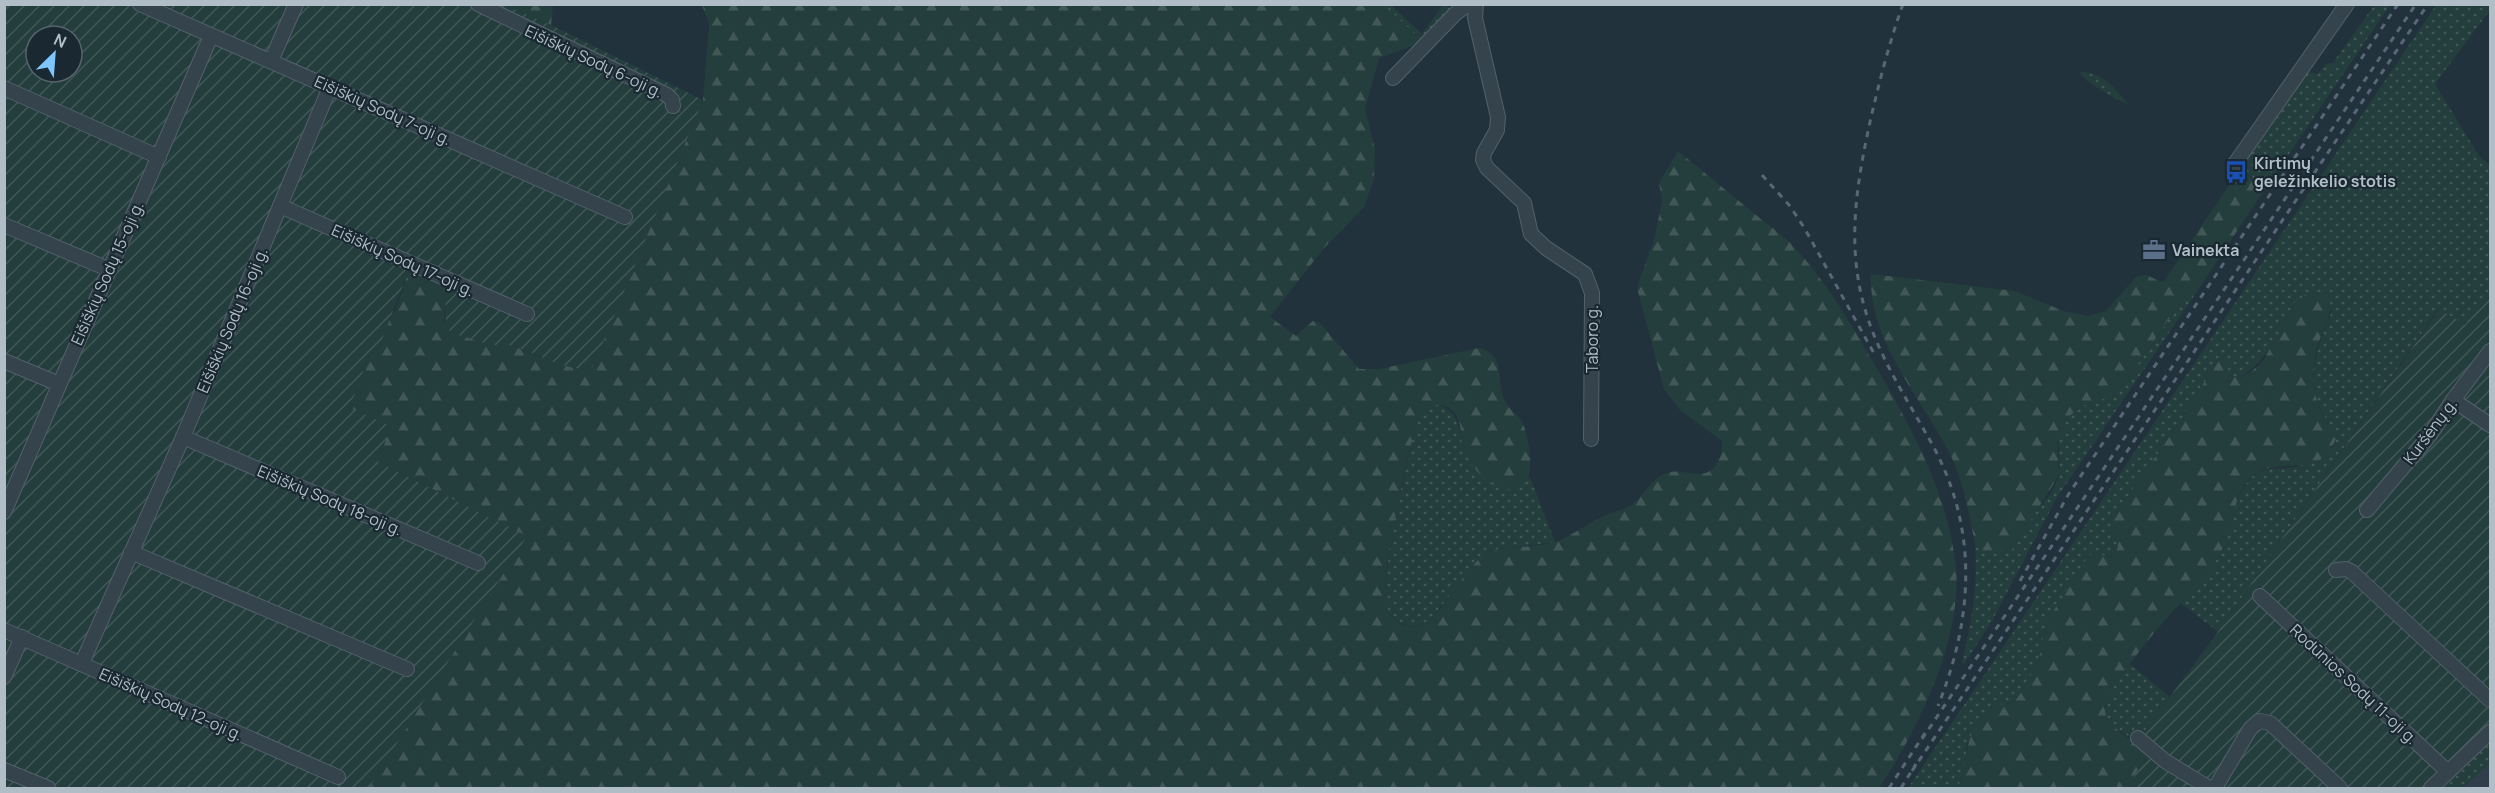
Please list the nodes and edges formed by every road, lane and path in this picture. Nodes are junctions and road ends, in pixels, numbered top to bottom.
1 (140, 4) edge
2 (296, 4) edge
3 (478, 4) edge
4 (1468, 4) edge
5 (1476, 4) edge
6 (2347, 4) edge
7 (211, 36) junction
8 (271, 62) junction
9 (1393, 78) dead end
10 (330, 87) junction
11 (4, 88) edge
12 (673, 106) dead end
13 (159, 157) junction
14 (2235, 165) dead end
15 (280, 206) junction
16 (625, 217) dead end
17 (4, 225) edge
18 (108, 269) junction
19 (526, 314) dead end
20 (2490, 351) edge
21 (4, 360) edge
22 (59, 384) junction
23 (2453, 400) junction
24 (2490, 425) edge
25 (183, 437) junction
26 (1591, 439) dead end
27 (6, 502) edge
28 (2367, 510) dead end
29 (131, 552) junction
30 (478, 563) dead end
31 (2336, 570) dead end
32 (2260, 596) dead end
33 (4, 630) edge
34 (22, 638) junction
35 (82, 663) junction
36 (407, 669) dead end
37 (4, 677) edge
38 (2490, 700) edge
39 (2490, 732) edge
40 (2138, 738) dead end
41 (4, 770) edge
42 (2448, 772) junction
43 (338, 777) dead end
44 (48, 789) edge
45 (2209, 789) edge
46 (2215, 789) edge
47 (2340, 789) edge
48 (2431, 789) edge

1 - 7 street, Eišiškių Sodų 7-oji g.
2 - 8 street
3 - 12 street, Eišiškių Sodų 6-oji g.
4 - 9 street
5 - 26 street, Taboro g.
6 - 14 street
7 - 8 street, Eišiškių Sodų 7-oji g.
7 - 13 street, Eišiškių Sodų 15-oji g.
8 - 10 street, Eišiškių Sodų 7-oji g.
10 - 15 street, Eišiškių Sodų 16-oji g.
10 - 16 street, Eišiškių Sodų 7-oji g.
11 - 13 street
13 - 18 street, Eišiškių Sodų 15-oji g.
15 - 19 street, Eišiškių Sodų 17-oji g.
15 - 25 street, Eišiškių Sodų 16-oji g.
17 - 18 street
18 - 22 street, Eišiškių Sodų 15-oji g.
20 - 23 street, Kuršėnų g.
21 - 22 street
22 - 27 street, Eišiškių Sodų 15-oji g.
23 - 24 street
23 - 28 street, Kuršėnų g.
25 - 29 street, Eišiškių Sodų 16-oji g.
25 - 30 street, Eišiškių Sodų 18-oji g.
29 - 35 street, Eišiškių Sodų 16-oji g.
29 - 36 street
31 - 38 street
32 - 42 street, Rodūnios Sodų 11-oji g.
33 - 34 street, Eišiškių Sodų 12-oji g.
34 - 35 street, Eišiškių Sodų 12-oji g.
34 - 37 street
35 - 43 street, Eišiškių Sodų 12-oji g.
39 - 42 street
40 - 45 street
41 - 44 street
42 - 48 street
46 - 47 street

